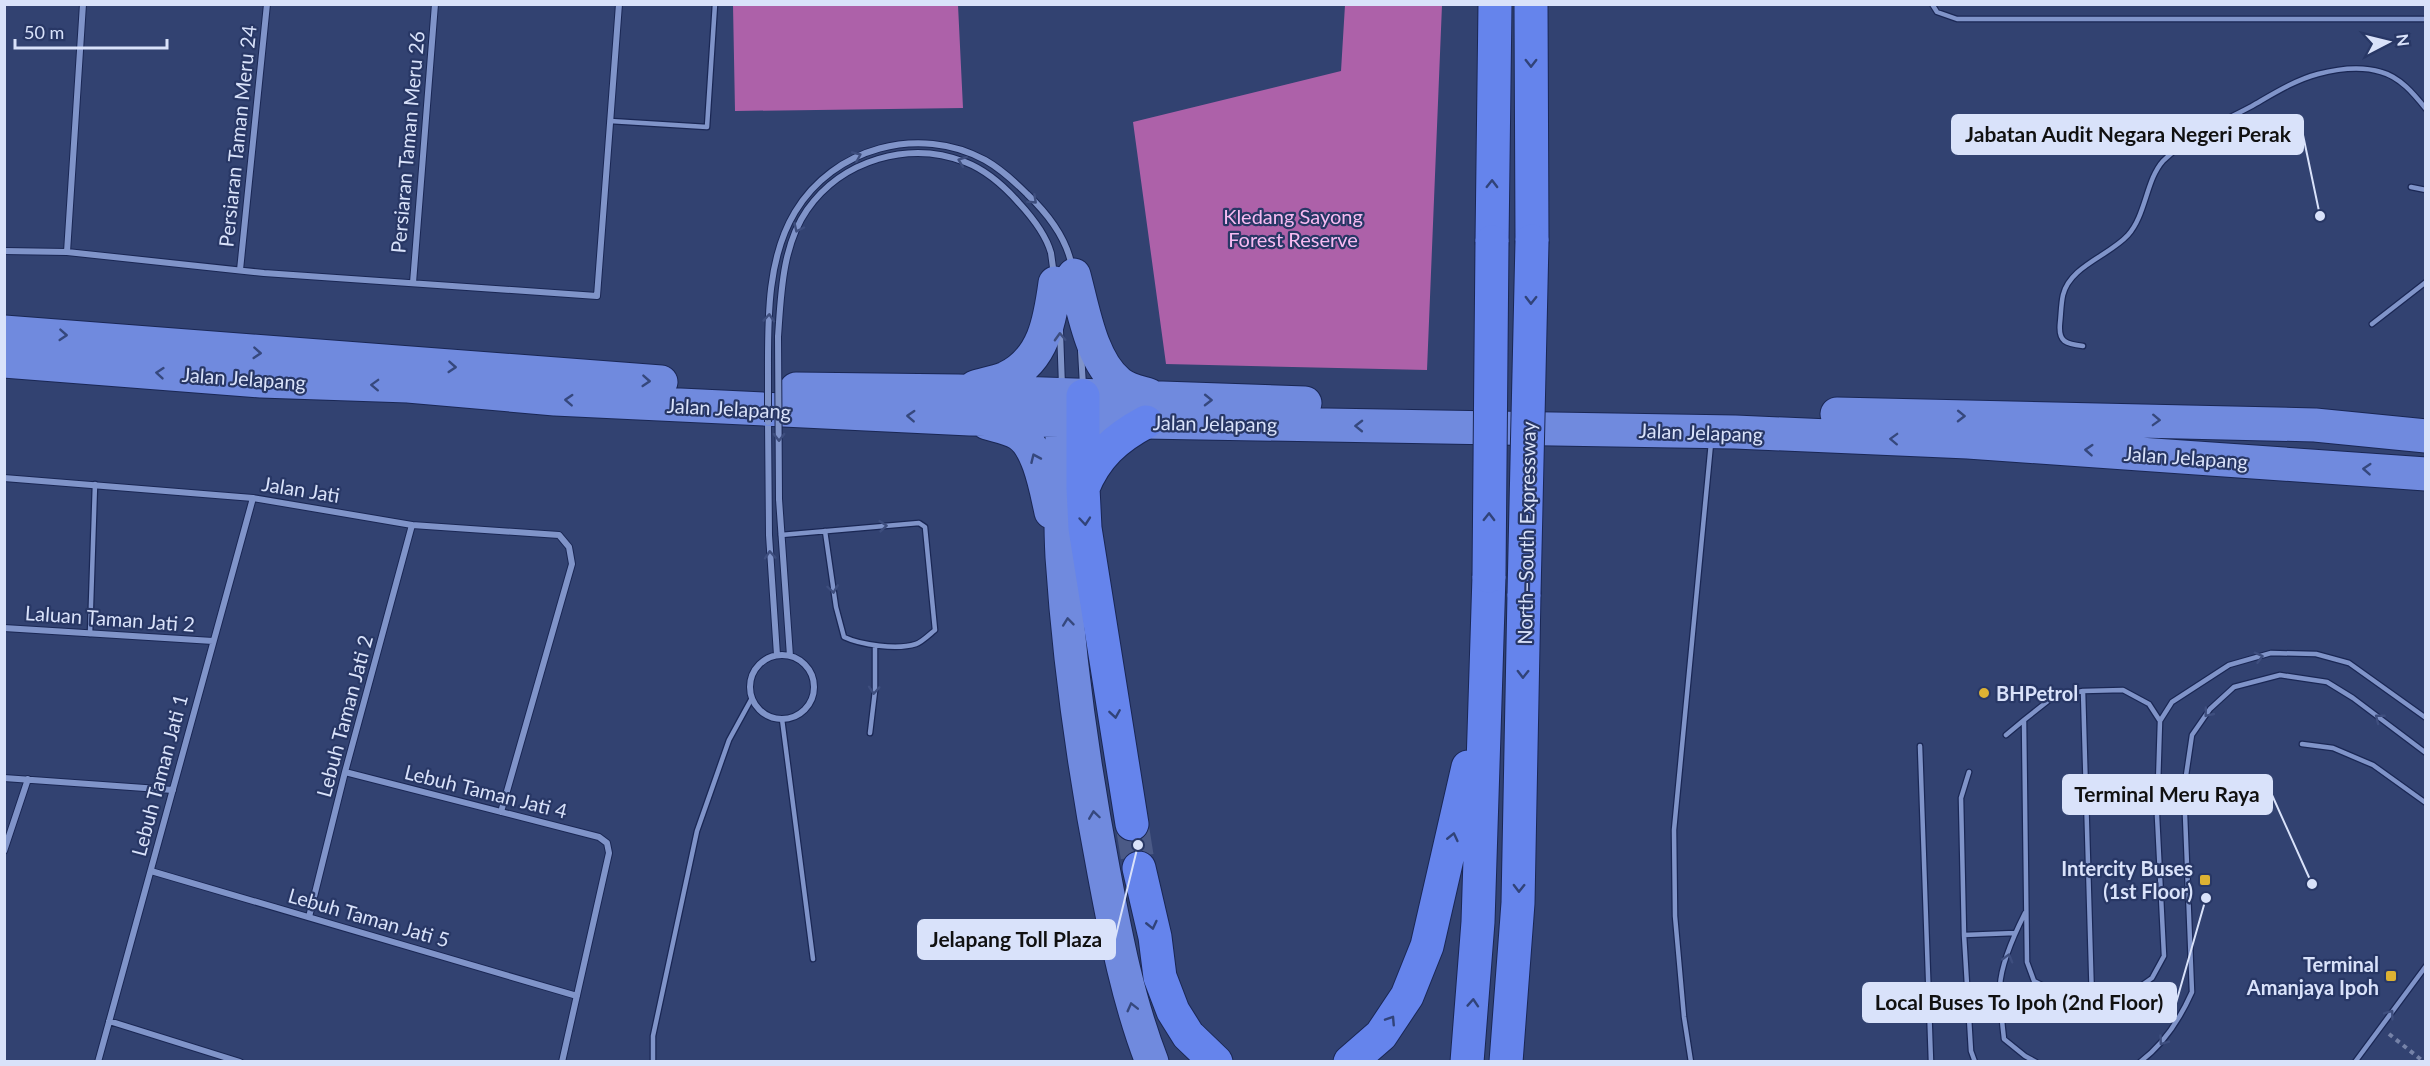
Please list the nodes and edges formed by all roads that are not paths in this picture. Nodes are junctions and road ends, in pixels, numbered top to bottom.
1 (83, 4) edge
2 (267, 4) edge
3 (435, 4) edge
4 (619, 4) edge
5 (715, 4) edge
6 (1495, 4) edge
7 (1530, 4) edge
8 (1932, 4) edge
9 (2426, 19) edge
10 (2426, 109) edge
11 (610, 121) junction
12 (2411, 187) dead end
13 (2426, 190) edge
14 (4, 251) edge
15 (67, 252) junction
16 (240, 270) junction
17 (413, 282) junction
18 (2426, 282) edge
19 (1062, 290) junction
20 (1060, 321) dead end
21 (2372, 324) dead end
22 (4, 332) edge
23 (1079, 332) dead end
24 (1080, 343) dead end
25 (2083, 346) dead end
26 (4, 361) edge
27 (964, 405) junction
28 (1073, 408) junction
29 (1154, 411) junction
30 (1712, 431) junction
31 (2426, 436) edge
32 (2426, 474) edge
33 (4, 478) edge
34 (95, 484) junction
35 (1083, 488) junction
36 (253, 498) junction
37 (412, 525) junction
38 (825, 531) junction
39 (781, 535) junction
40 (1062, 554) junction
41 (4, 628) edge
42 (90, 634) junction
43 (213, 641) junction
44 (1487, 641) junction
45 (876, 646) junction
46 (777, 655) junction
47 (790, 656) junction
48 (2083, 691) junction
49 (752, 698) junction
50 (2426, 718) edge
51 (782, 719) junction
52 (2024, 720) junction
53 (2160, 721) junction
54 (870, 733) dead end
55 (2006, 735) dead end
56 (2302, 744) dead end
57 (1920, 746) dead end
58 (2426, 753) edge
59 (345, 772) junction
60 (1969, 772) dead end
61 (4, 778) edge
62 (28, 779) junction
63 (173, 790) junction
64 (2426, 803) edge
65 (501, 812) junction
66 (1132, 824) tunnel mouth
67 (4, 851) edge
68 (1139, 868) tunnel mouth
69 (151, 871) junction
70 (2026, 911) junction
71 (309, 917) junction
72 (2014, 933) junction
73 (1964, 934) junction
74 (813, 959) dead end
75 (2426, 966) edge
76 (577, 996) junction
77 (2092, 1001) junction
78 (110, 1021) junction
79 (98, 1062) edge
80 (240, 1062) edge
81 (562, 1062) edge
82 (653, 1062) edge
83 (1152, 1062) edge
84 (1216, 1062) edge
85 (1350, 1062) edge
86 (1467, 1062) edge
87 (1506, 1062) edge
88 (1691, 1062) edge
89 (1931, 1062) edge
90 (1975, 1062) edge
91 (2036, 1062) edge
92 (2140, 1062) edge
93 (2355, 1062) edge

1 - 15 street
2 - 16 street, Persiaran Taman Meru 24
3 - 17 street, Persiaran Taman Meru 26
4 - 11 street
5 - 11 lane
44 -> 6 highway, North–South Expressway, bridge
7 -> 87 highway, North–South Expressway, bridge
8 - 9 lane
10 - 25 lane
11 - 17 street
12 - 13 lane
14 - 15 street
15 - 16 street
16 - 17 street
18 - 21 lane
19 - 23 street
19 - 27 main road
19 - 29 main road
19 -> 39 street, bridge
46 -> 19 street, bridge
28 -> 20 street
22 -> 27 main road, Jalan Jelapang
24 - 28 street
27 -> 26 main road, Jalan Jelapang
27 - 28 main road, Jalan Jelapang
40 -> 27 main road
28 - 29 main road, Jalan Jelapang
28 - 35 highway
28 - 40 main road
30 -> 29 main road, Jalan Jelapang
29 -> 31 main road, Jalan Jelapang
29 - 35 highway
32 -> 30 main road, Jalan Jelapang
30 - 88 lane
33 - 34 street, Jalan Jati
34 - 36 street, Jalan Jati
34 - 42 lane
35 -> 66 highway
36 - 37 street, Jalan Jati
36 - 43 street, Lebuh Taman Jati 1
37 - 59 street, Lebuh Taman Jati 2
37 - 65 street, Jalan Jati
38 - 39 lane
38 -> 45 lane
38 -> 45 lane
39 - 47 street
83 -> 40 main road
41 - 42 street, Laluan Taman Jati 2
42 - 43 street, Laluan Taman Jati 2
43 - 63 street, Lebuh Taman Jati 1
85 -> 44 highway
86 -> 44 highway, North–South Expressway
45 -> 54 lane
46 - 47 street
46 - 49 street
47 - 51 street
48 - 52 lane
48 - 53 lane
48 - 77 lane
49 - 51 street
49 - 82 lane
53 -> 50 lane
51 - 74 lane
52 - 55 lane
52 - 70 lane
53 - 77 lane
56 - 64 lane
57 - 89 lane
58 -> 92 lane
59 - 65 street, Lebuh Taman Jati 4
59 - 71 street, Lebuh Taman Jati 2
60 - 73 lane
61 - 62 street
62 - 63 street
62 - 67 street
63 - 69 street, Lebuh Taman Jati 1
65 - 76 street, Lebuh Taman Jati 4
68 -> 84 highway
69 - 71 street, Lebuh Taman Jati 5
69 - 78 street, Lebuh Taman Jati 1
70 - 72 lane
70 - 77 lane
71 - 76 street, Lebuh Taman Jati 5
72 - 73 lane
91 -> 72 lane
73 - 90 lane
93 -> 75 lane
76 - 81 street
78 - 79 street, Lebuh Taman Jati 1
78 - 80 street

